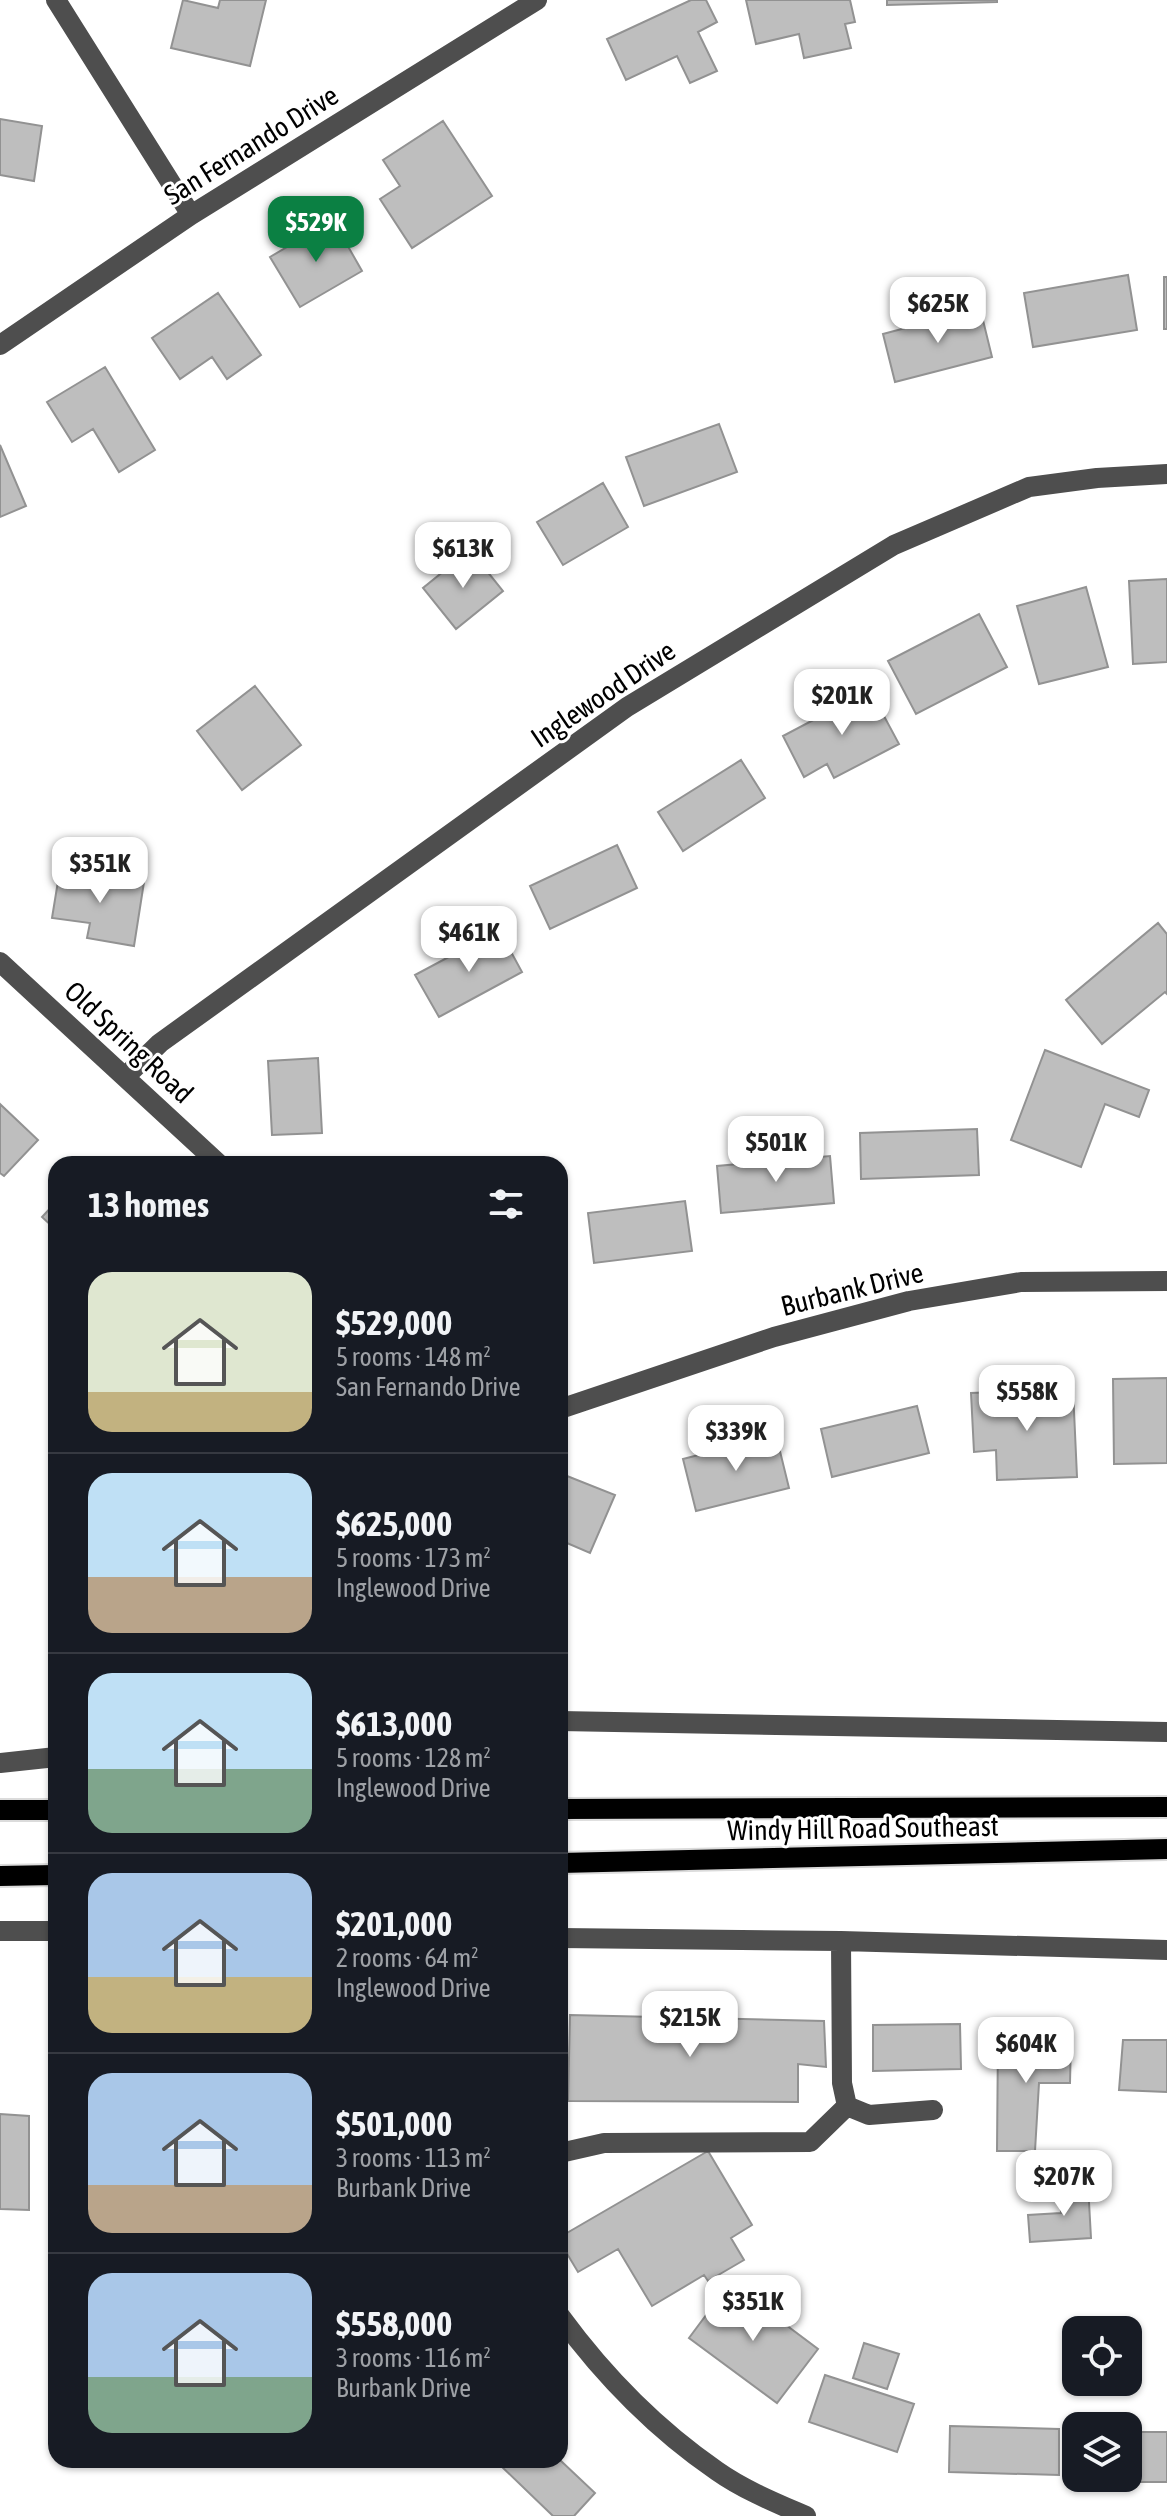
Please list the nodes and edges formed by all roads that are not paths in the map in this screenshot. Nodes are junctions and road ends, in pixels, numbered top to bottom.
1 (56, 0) edge
2 (537, 0) edge
3 (191, 215) junction
4 (0, 345) edge
5 (1167, 474) edge
6 (0, 962) edge
7 (126, 1076) junction
8 (211, 1156) edge
9 (1167, 1281) edge
10 (568, 1406) edge
11 (568, 1721) edge
12 (1167, 1732) edge
13 (48, 1758) edge
14 (0, 1763) edge
15 (1167, 1807) edge
16 (568, 1809) edge
17 (0, 1810) edge
18 (48, 1810) edge
19 (1167, 1849) edge
20 (568, 1863) edge
21 (48, 1875) edge
22 (0, 1876) edge
23 (0, 1931) edge
24 (48, 1931) edge
25 (568, 1938) edge
26 (841, 1941) junction
27 (1167, 1950) edge
28 (847, 2106) junction
29 (933, 2110) dead end
30 (568, 2151) edge
31 (568, 2326) edge
32 (806, 2516) edge

1 - 3 street
2 - 3 street, San Fernando Drive
3 - 4 street, San Fernando Drive
5 - 7 street, Inglewood Drive
6 - 7 street, Old Spring Road
7 - 8 street, Old Spring Road
9 - 10 street, Burbank Drive
11 - 12 street
13 - 14 street
15 - 16 main road, Windy Hill Road Southeast
17 - 18 main road
19 - 20 main road, Windy Hill Road Southeast
21 - 22 main road
23 - 24 street
25 - 26 street
26 - 27 street
26 - 28 street
28 - 29 street
28 - 30 street
31 - 32 street

